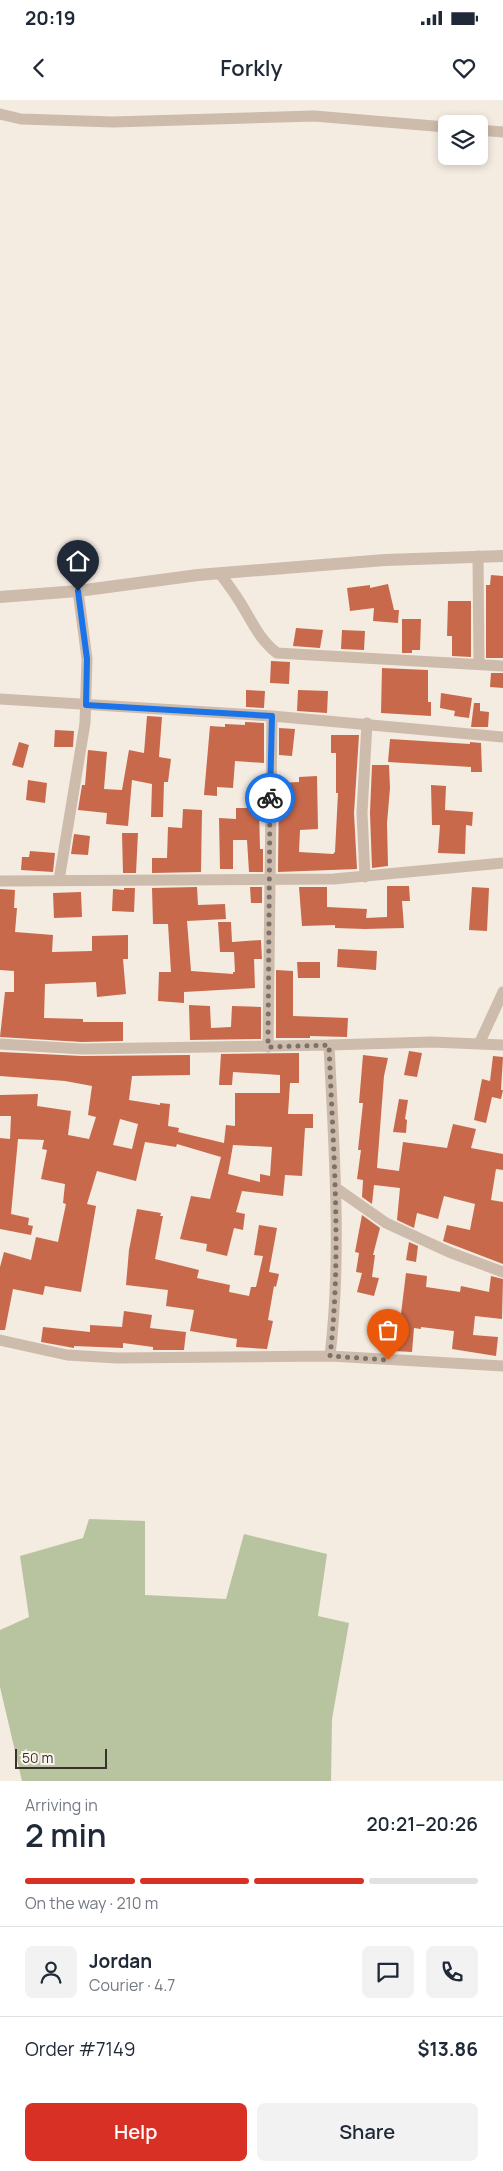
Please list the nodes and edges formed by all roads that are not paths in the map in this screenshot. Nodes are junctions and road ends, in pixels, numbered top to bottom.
1 (0, 114) edge
2 (438, 126) edge
3 (488, 131) edge
4 (503, 132) edge
5 (478, 556) junction
6 (503, 556) edge
7 (220, 573) junction
8 (78, 591) junction
9 (0, 597) edge
10 (479, 664) junction
11 (503, 666) edge
12 (0, 699) edge
13 (86, 705) junction
14 (272, 716) junction
15 (367, 723) junction
16 (503, 737) edge
17 (503, 863) edge
18 (365, 877) junction
19 (59, 880) junction
20 (270, 880) junction
21 (0, 881) edge
22 (503, 992) edge
23 (0, 1044) edge
24 (479, 1044) junction
25 (329, 1045) junction
26 (503, 1045) edge
27 (268, 1047) junction
28 (336, 1188) junction
29 (503, 1272) edge
30 (0, 1340) edge
31 (330, 1356) junction
32 (503, 1366) edge

1 - 2 street
3 - 4 street
5 - 6 street
5 - 7 street
5 - 10 street
7 - 8 street
7 - 10 street
8 - 9 street
8 - 13 street
10 - 11 street
12 - 13 street
13 - 14 street
13 - 19 street
14 - 15 street
14 - 20 street
15 - 16 street
15 - 18 street
17 - 18 street
18 - 20 street
19 - 20 street
19 - 21 street
20 - 27 street
22 - 24 street
23 - 27 street
24 - 25 street
24 - 26 street
25 - 27 street
25 - 28 street
28 - 29 street
28 - 31 street
30 - 31 street
31 - 32 street

